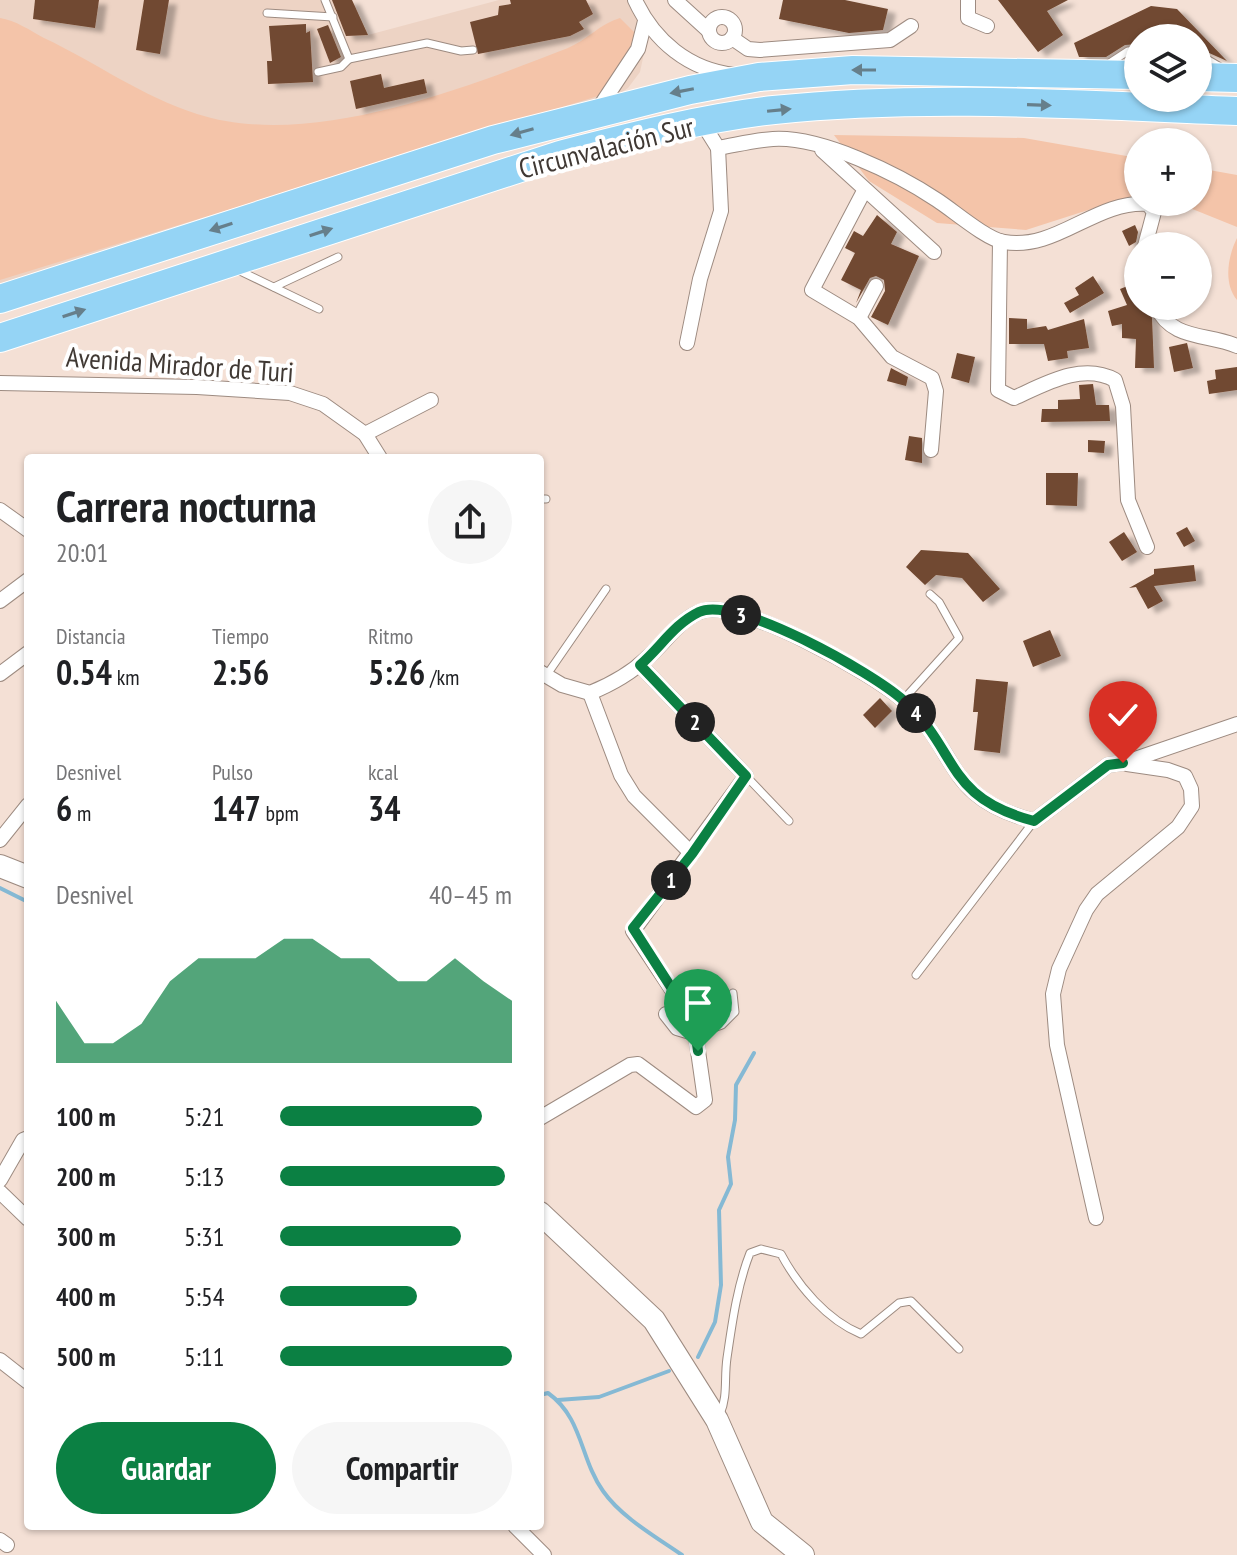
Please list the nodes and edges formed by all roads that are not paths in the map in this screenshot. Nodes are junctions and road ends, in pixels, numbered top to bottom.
1 (325, 0) edge
2 (635, 0) edge
3 (675, 0) edge
4 (968, 0) edge
5 (267, 13) dead end
6 (333, 17) junction
7 (645, 21) junction
8 (911, 26) dead end
9 (987, 26) dead end
10 (709, 31) junction
11 (732, 38) junction
12 (473, 50) dead end
13 (1124, 54) edge
14 (349, 59) junction
15 (1212, 63) edge
16 (318, 72) dead end
17 (1096, 74) junction
18 (1124, 75) edge
19 (759, 77) junction
20 (1212, 77) edge
21 (1237, 78) edge
22 (597, 111) junction
23 (1237, 111) edge
24 (703, 124) junction
25 (819, 146) junction
26 (718, 148) junction
27 (864, 191) junction
28 (1149, 232) edge
29 (1000, 241) junction
30 (934, 252) dead end
31 (338, 257) dead end
32 (225, 264) junction
33 (876, 286) dead end
34 (274, 287) junction
35 (0, 299) edge
36 (319, 309) dead end
37 (859, 318) junction
38 (1163, 320) edge
39 (0, 338) edge
40 (687, 343) dead end
41 (1237, 346) edge
42 (0, 383) edge
43 (431, 400) dead end
44 (365, 434) junction
45 (931, 450) dead end
46 (378, 454) edge
47 (0, 510) edge
48 (24, 527) edge
49 (1147, 547) dead end
50 (24, 583) edge
51 (606, 589) dead end
52 (930, 594) dead end
53 (0, 601) edge
54 (24, 656) edge
55 (640, 665) junction
56 (544, 673) edge
57 (0, 674) edge
58 (544, 674) edge
59 (590, 693) junction
60 (903, 700) junction
61 (1237, 724) edge
62 (1123, 763) junction
63 (746, 776) junction
64 (24, 810) edge
65 (789, 821) dead end
66 (1034, 821) junction
67 (0, 840) edge
68 (692, 854) junction
69 (0, 866) edge
70 (24, 875) edge
71 (916, 975) dead end
72 (733, 993) dead end
73 (666, 1014) dead end
74 (697, 1034) junction
75 (544, 1116) edge
76 (24, 1140) edge
77 (0, 1180) edge
78 (0, 1192) edge
79 (24, 1215) edge
80 (544, 1217) edge
81 (1096, 1218) dead end
82 (959, 1349) dead end
83 (0, 1360) edge
84 (24, 1379) edge
85 (717, 1420) junction
86 (519, 1530) edge
87 (544, 1555) edge
88 (803, 1555) edge

1 - 6 lane
2 - 7 street
3 - 10 street
4 - 9 street
5 - 6 lane
6 - 14 lane
7 - 19 street
7 - 22 street
8 - 11 street
10 - 11 street
10 - 11 street
12 - 14 lane
13 - 17 lane
14 - 16 lane
15 - 21 lane
17 - 18 highway, Circunvalación Sur
17 -> 19 highway, Circunvalación Sur
19 -> 22 highway, Circunvalación Sur
20 - 21 highway
22 -> 35 highway, Circunvalación Sur
24 -> 23 highway, Circunvalación Sur
24 - 26 street
32 -> 24 highway, Circunvalación Sur
25 - 26 street
25 - 27 street
25 - 29 street
26 - 40 street
27 - 30 street
27 - 37 street
28 - 29 street
29 - 49 street
31 - 34 lane
32 - 34 lane
39 -> 32 highway, Circunvalación Sur
33 - 37 street
34 - 36 lane
37 - 45 street
38 - 41 street
42 - 44 street, Avenida Mirador de Turi
43 - 44 street
44 - 46 street, Avenida Mirador de Turi
47 - 48 street
50 - 53 street
51 - 56 lane
52 - 60 lane
54 - 57 street
55 - 59 street
55 - 60 street
55 - 63 street
58 - 59 street
59 - 68 street
60 - 66 street
61 - 62 street
62 - 66 street
62 - 81 street
63 - 65 lane
63 - 68 street
64 - 67 street
66 - 71 lane
68 - 74 street
69 - 70 main road
72 - 74 lane
73 - 74 street
74 - 75 street
76 - 77 street
78 - 79 street
80 - 85 main road
82 - 85 lane
83 - 84 street
85 - 88 main road
86 - 87 street

